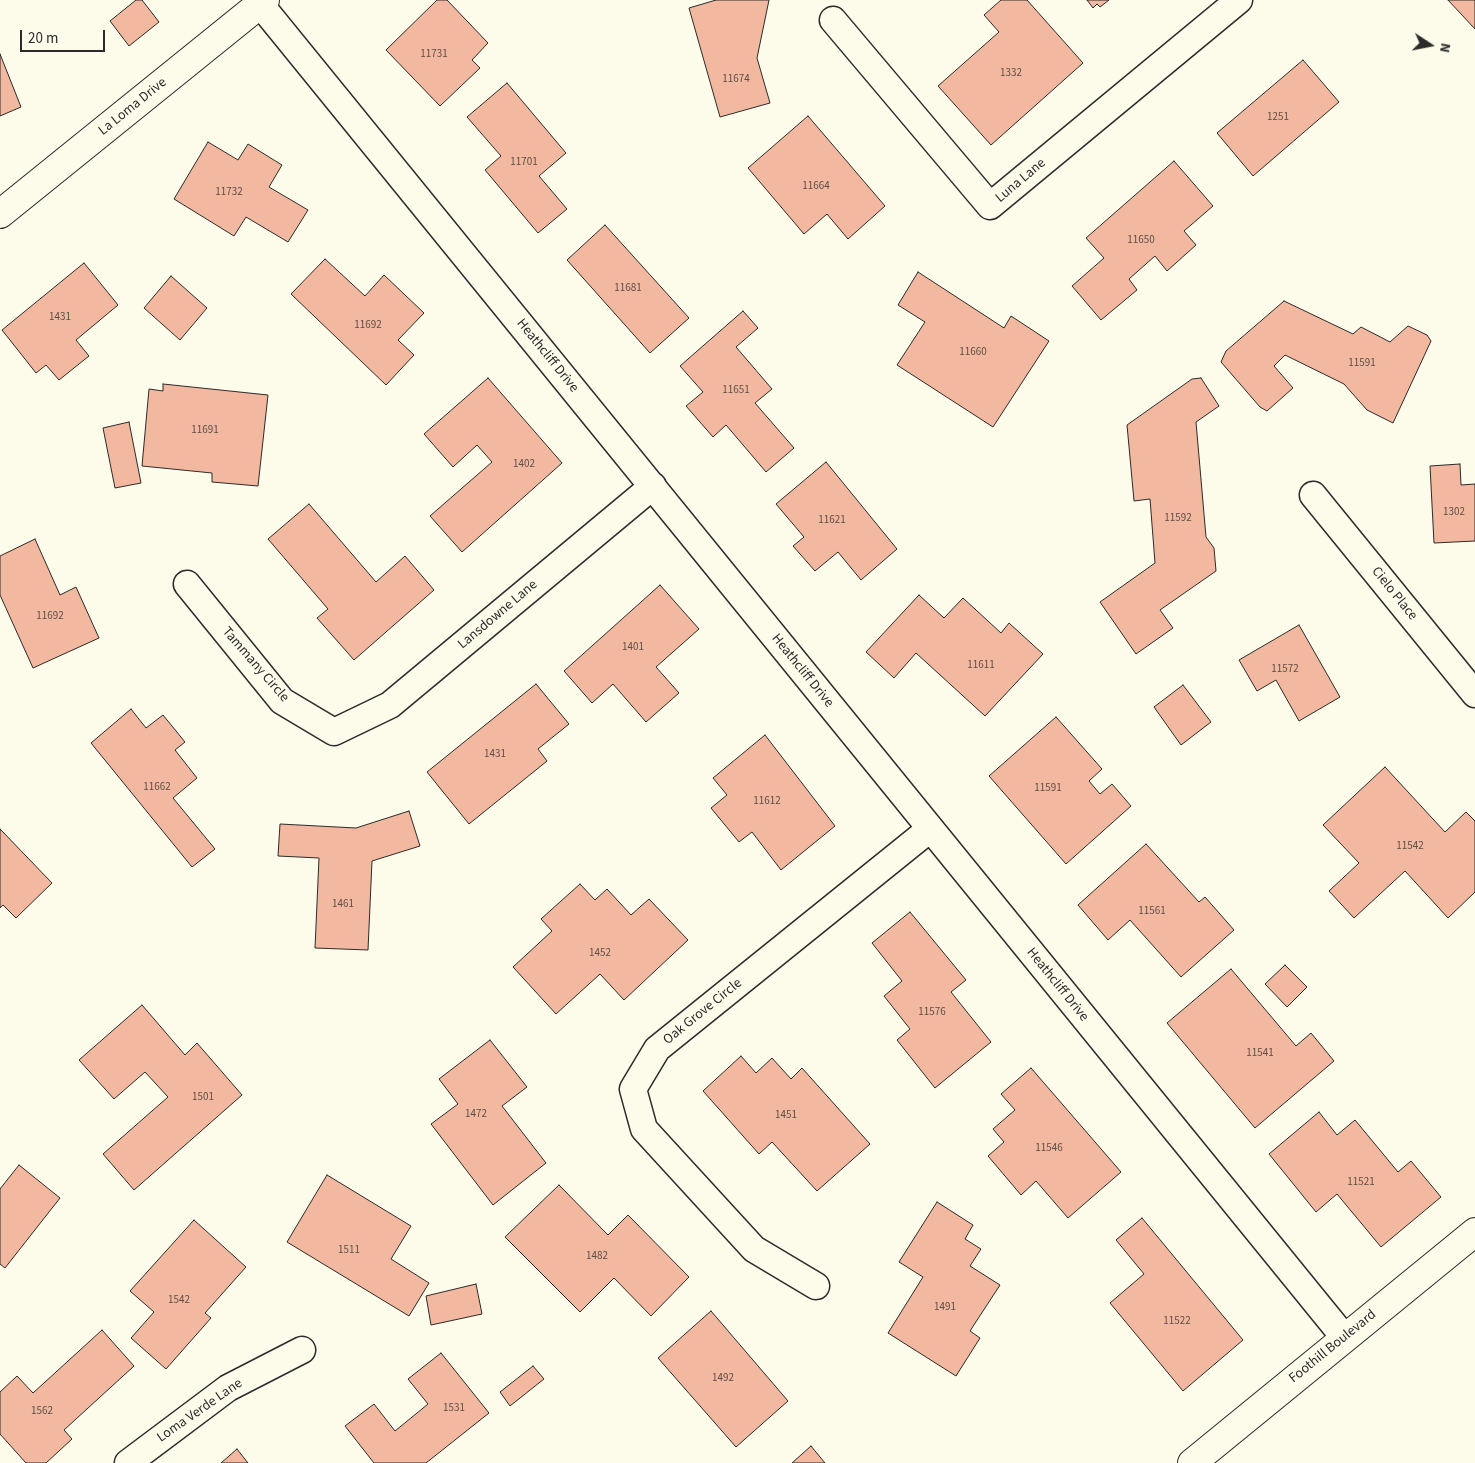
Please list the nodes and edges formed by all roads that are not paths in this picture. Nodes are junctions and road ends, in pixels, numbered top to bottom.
1 (1239, 0) edge
2 (263, 2) edge
3 (833, 20) dead end
4 (0, 214) edge
5 (653, 486) junction
6 (1313, 495) dead end
7 (187, 584) dead end
8 (1472, 683) edge
9 (334, 732) joint
10 (930, 830) junction
11 (1475, 1232) edge
12 (816, 1286) dead end
13 (1344, 1337) junction
14 (302, 1350) dead end
15 (128, 1463) edge
16 (1192, 1463) edge

1 - 3 street, Luna Lane
2 - 4 street, La Loma Drive
2 - 5 street, Heathcliff Drive
5 - 9 street, Lansdowne Lane
5 - 10 street, Heathcliff Drive
6 - 8 street, Cielo Place
7 - 9 street, Tammany Circle
10 - 12 street, Oak Grove Circle
10 - 13 street, Heathcliff Drive
11 - 13 street, Foothill Boulevard
13 - 16 street, Foothill Boulevard
14 - 15 street, Loma Verde Lane

